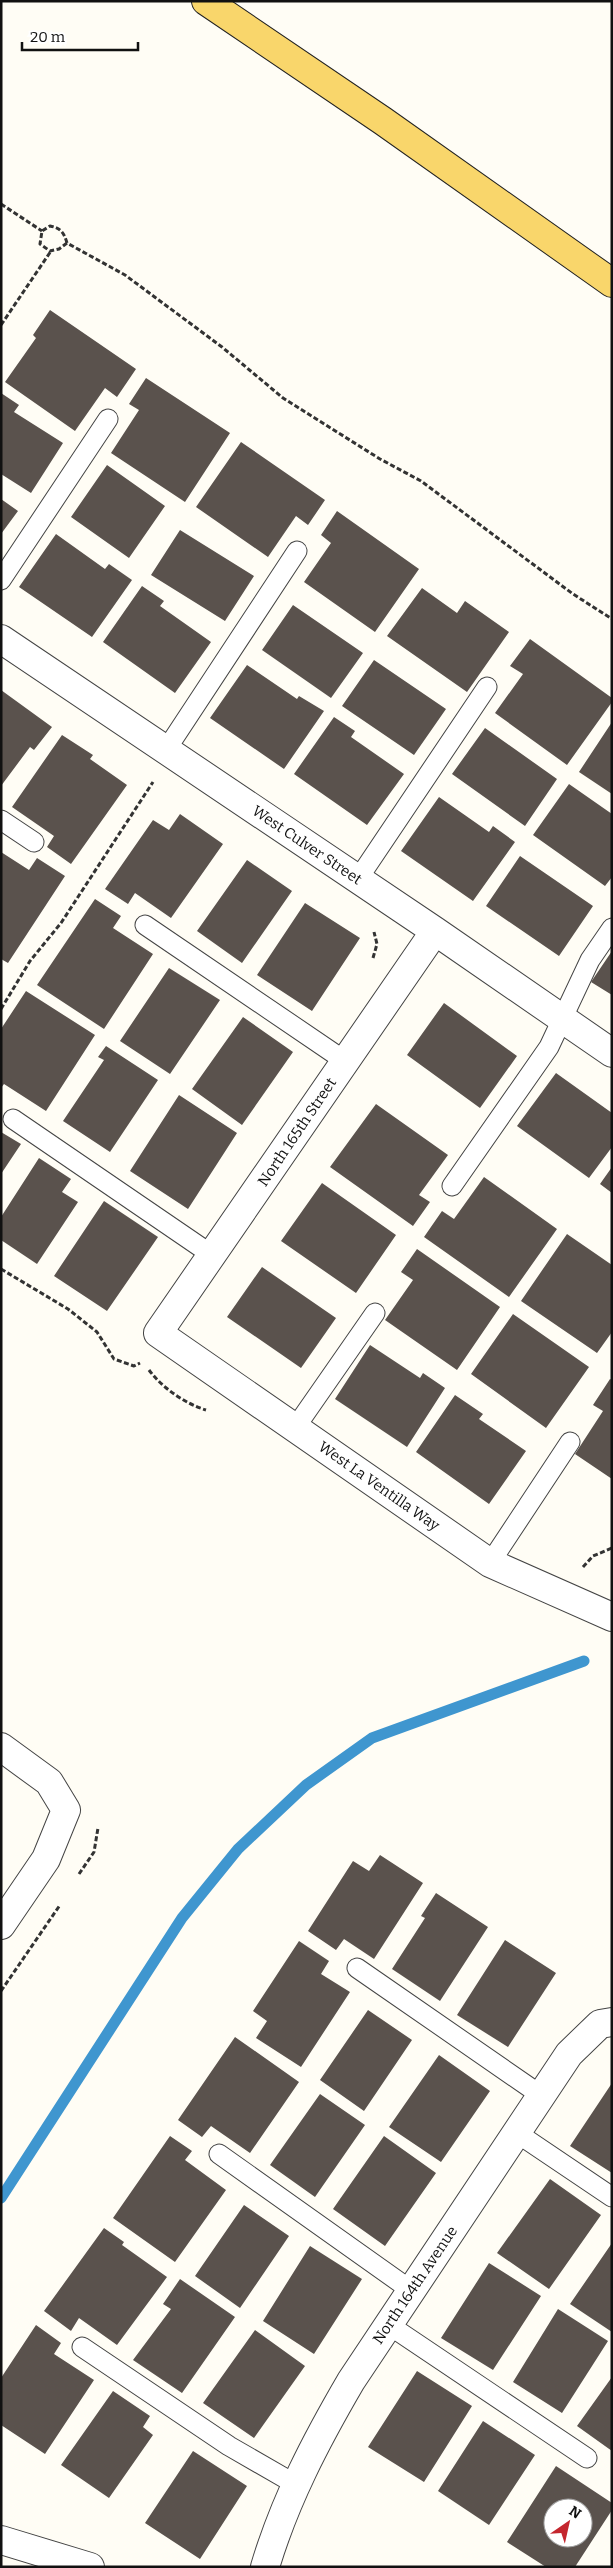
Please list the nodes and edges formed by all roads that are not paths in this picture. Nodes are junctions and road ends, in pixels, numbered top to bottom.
1 (206, 1) edge
2 (612, 283) edge
3 (108, 419) dead end
4 (297, 550) dead end
5 (1, 580) edge
6 (1, 639) edge
7 (487, 687) dead end
8 (166, 750) junction
9 (1, 820) edge
10 (34, 842) dead end
11 (358, 879) junction
12 (145, 925) dead end
13 (612, 928) edge
14 (434, 930) junction
15 (563, 1019) junction
16 (612, 1053) edge
17 (345, 1061) junction
18 (13, 1119) dead end
19 (452, 1186) dead end
20 (212, 1255) junction
21 (375, 1313) dead end
22 (158, 1333) joint
23 (295, 1428) junction
24 (570, 1442) dead end
25 (490, 1563) junction
26 (612, 1618) edge
27 (1, 1748) edge
28 (1, 1925) edge
29 (357, 1968) dead end
30 (606, 2023) edge
31 (542, 2096) junction
32 (517, 2133) junction
33 (219, 2154) dead end
34 (612, 2197) edge
35 (412, 2291) junction
36 (389, 2325) junction
37 (82, 2347) dead end
38 (587, 2458) dead end
39 (295, 2484) junction
40 (1, 2540) edge
41 (54, 2561) edge
42 (90, 2567) edge
43 (265, 2567) edge

1 - 2 main road
3 - 5 lane
4 - 8 lane
6 - 8 street, West Culver Street
7 - 11 lane
8 - 11 street, West Culver Street
9 - 10 lane
11 - 14 street, West Culver Street
12 - 17 lane
13 - 15 lane
14 - 15 street, West Culver Street
14 - 17 street, North 165th Street
15 - 16 street, West Culver Street
15 - 19 lane
17 - 20 street, North 165th Street
18 - 20 lane
20 - 22 street, North 165th Street
21 - 23 lane
22 - 23 street, West La Ventilla Way
23 - 25 street, West La Ventilla Way
24 - 25 lane
25 - 26 street, West La Ventilla Way
27 - 28 street
29 - 31 lane
30 - 31 street, North 164th Avenue
31 - 32 street, North 164th Avenue
32 - 34 lane
32 - 35 street, North 164th Avenue
33 - 35 lane
35 - 36 street, North 164th Avenue
36 - 38 lane
36 - 39 street, North 164th Avenue
37 - 39 lane
39 - 43 street, North 164th Avenue
40 - 41 street
41 - 42 street

